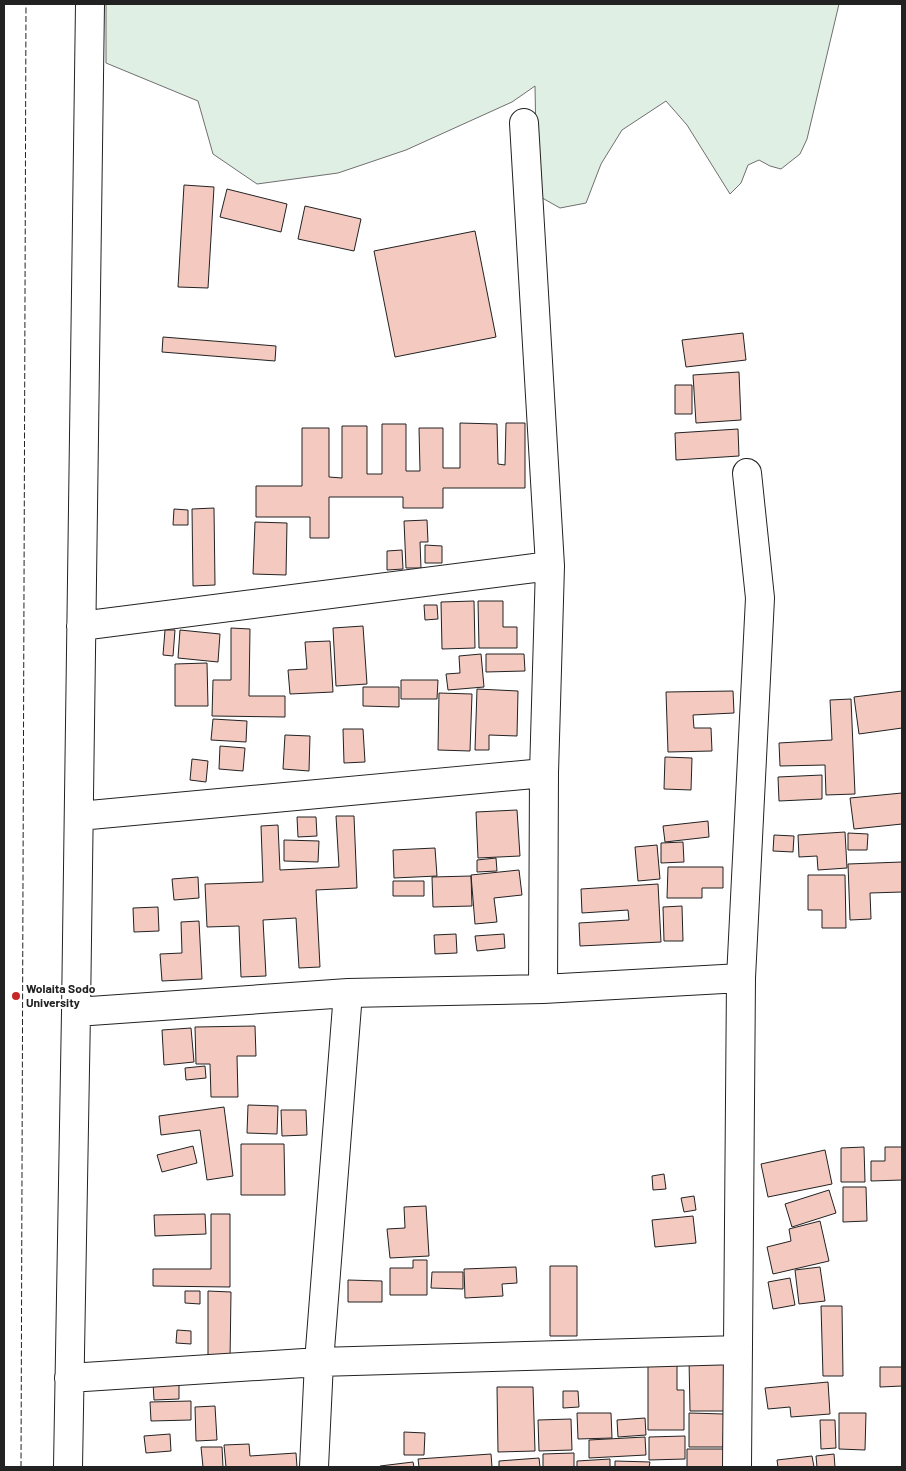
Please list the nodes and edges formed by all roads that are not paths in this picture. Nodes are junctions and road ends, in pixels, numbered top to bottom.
1 (90, 4) edge
2 (524, 123) dead end
3 (748, 473) dead end
4 (550, 566) junction
5 (81, 626) junction
6 (544, 773) junction
7 (78, 816) junction
8 (741, 978) junction
9 (543, 989) junction
10 (348, 993) junction
11 (76, 1012) junction
12 (738, 1350) junction
13 (319, 1362) junction
14 (69, 1378) junction
15 (68, 1467) edge
16 (314, 1467) edge
17 (737, 1467) edge

1 - 5 street
2 - 4 street
3 - 8 street
4 - 5 street
4 - 6 street
5 - 7 street
6 - 7 street
6 - 9 street
7 - 11 street
8 - 9 street
8 - 12 street
9 - 10 street
10 - 11 street
10 - 13 street
11 - 14 street
12 - 13 street
12 - 17 street
13 - 14 street
13 - 16 street
14 - 15 street

